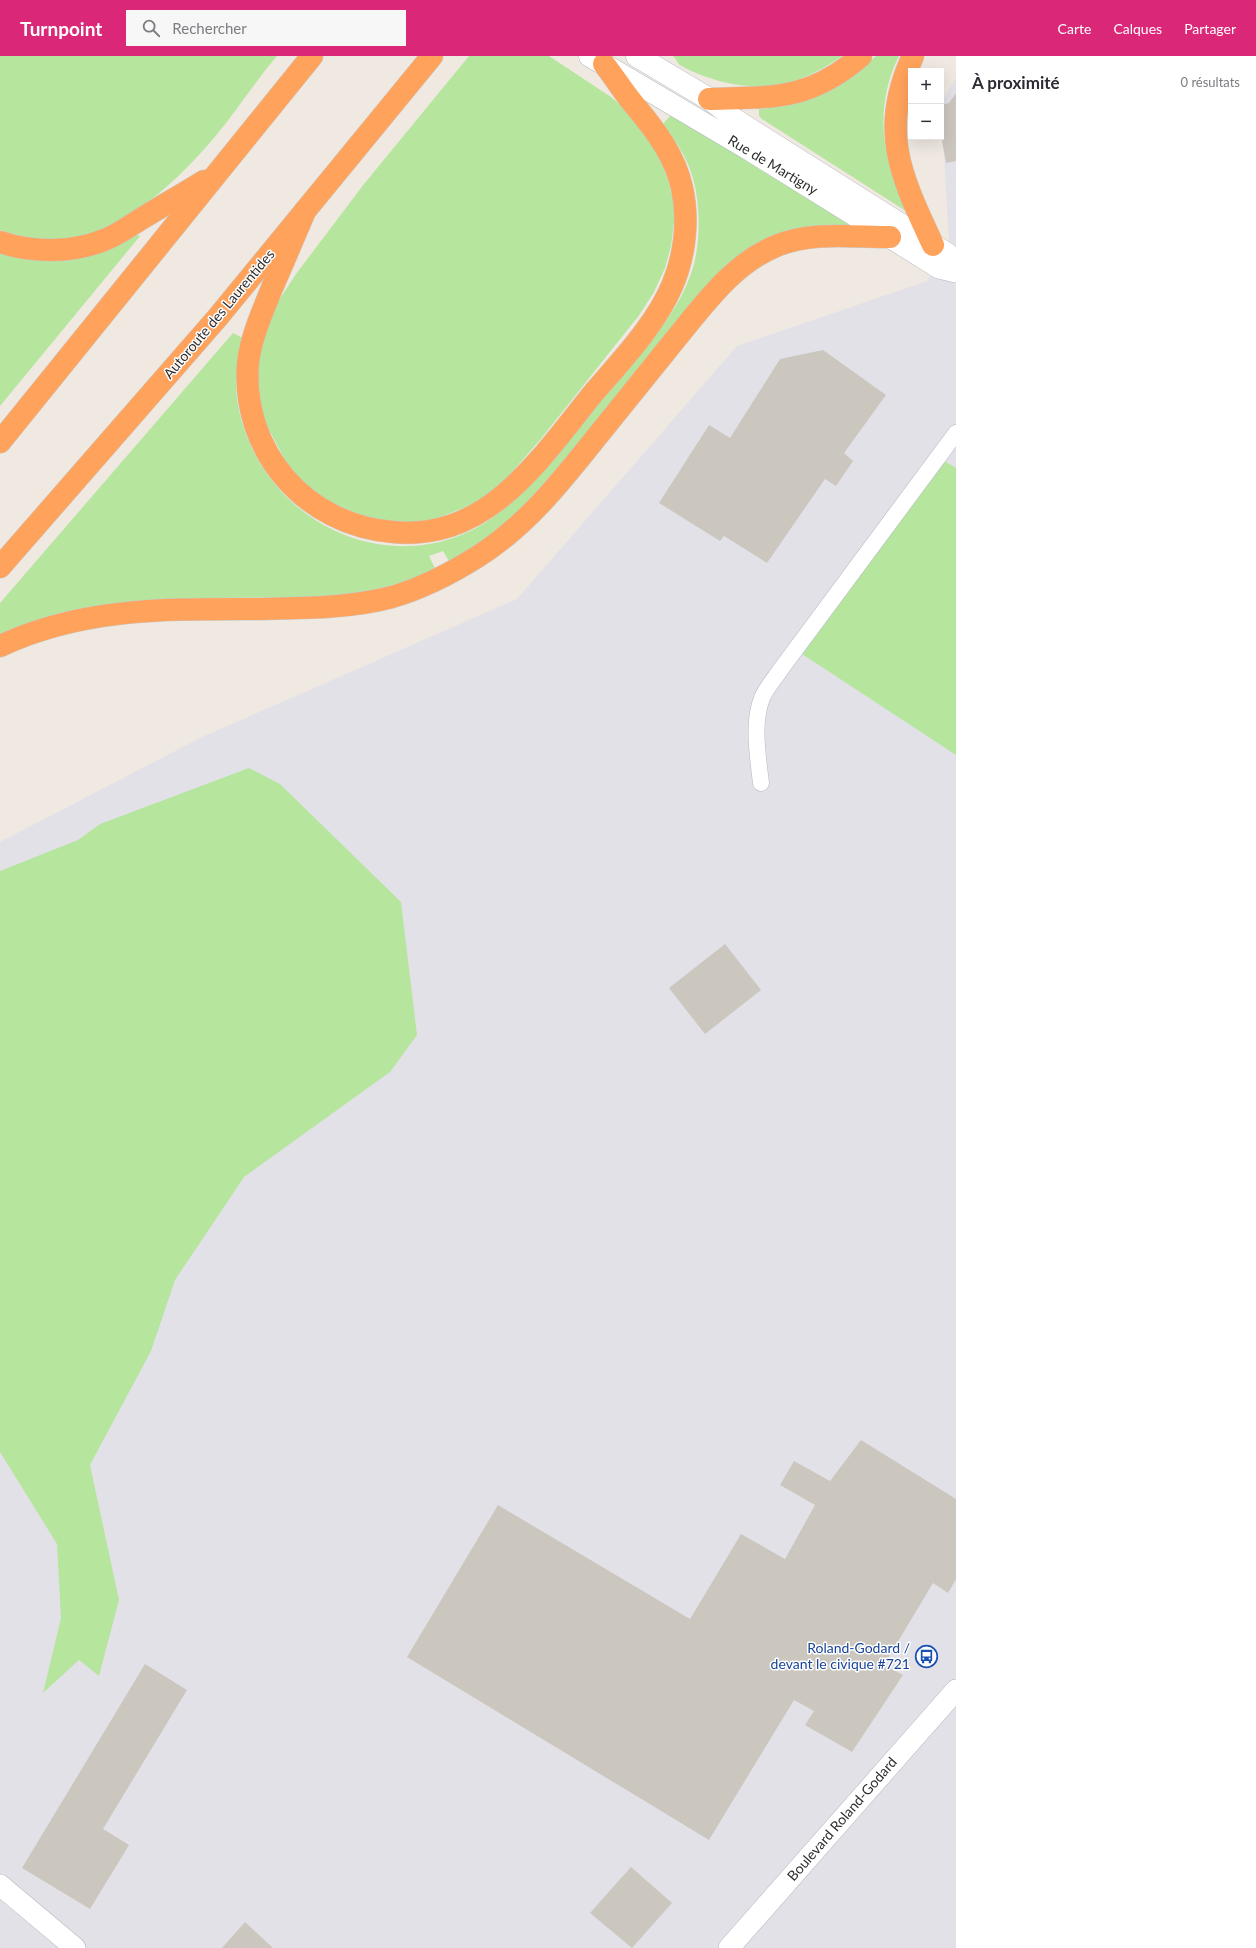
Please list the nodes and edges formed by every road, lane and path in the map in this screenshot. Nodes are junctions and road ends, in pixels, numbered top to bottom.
1 (312, 56) edge
2 (432, 56) edge
3 (637, 56) edge
4 (861, 56) edge
5 (913, 56) edge
6 (597, 60) edge
7 (709, 99) junction
8 (217, 173) junction
9 (305, 211) junction
10 (890, 237) junction
11 (0, 242) edge
12 (933, 245) junction
13 (956, 264) edge
14 (956, 272) edge
15 (956, 433) edge
16 (0, 442) edge
17 (0, 567) edge
18 (0, 646) edge
19 (761, 783) dead end
20 (956, 1690) edge
21 (0, 1885) edge
22 (75, 1948) edge
23 (729, 1948) edge

1 - 8 highway
2 - 9 highway, Autoroute des Laurentides
3 - 7 main road, Rue de Martigny
4 - 7 highway
5 - 12 highway
6 - 9 highway
6 - 10 street, Rue de Martigny
7 - 12 street, Rue de Martigny
8 - 11 highway
8 - 16 highway
9 - 17 highway, Autoroute des Laurentides
10 - 14 street, Rue de Martigny
10 - 18 highway
12 - 13 street, Rue de Martigny
15 - 19 street
20 - 23 street, Boulevard Roland-Godard
21 - 22 street

